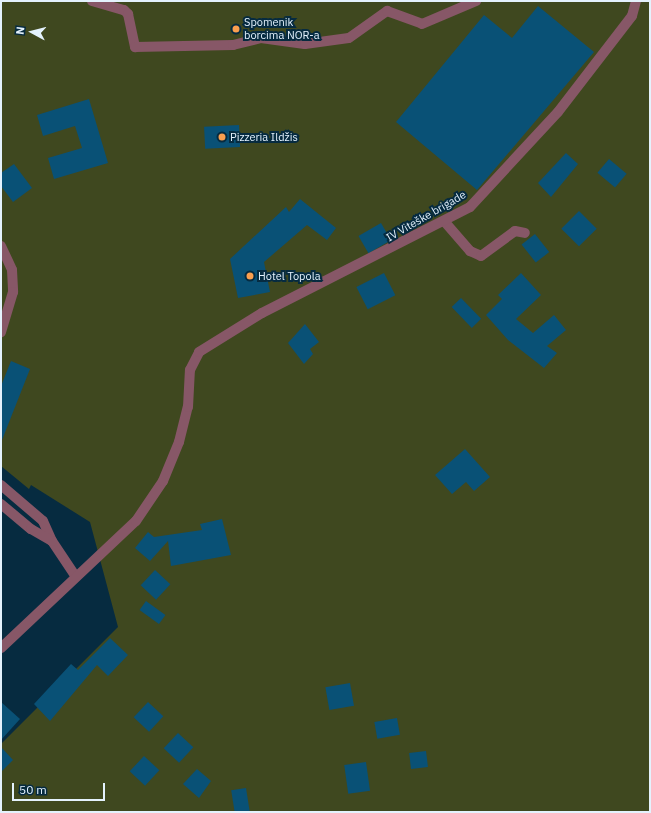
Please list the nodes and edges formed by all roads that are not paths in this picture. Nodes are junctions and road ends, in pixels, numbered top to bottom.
1 (92, 1) edge
2 (476, 1) edge
3 (636, 1) edge
4 (444, 221) junction
5 (525, 233) dead end
6 (1, 246) edge
7 (1, 332) edge
8 (1, 485) edge
9 (1, 504) edge
10 (52, 541) junction
11 (76, 577) junction
12 (1, 648) edge

1 - 2 street
3 - 4 street, IV Viteške brigade
4 - 5 street
4 - 11 street, IV Viteške brigade
6 - 7 street
8 - 10 street
9 - 10 street
10 - 11 street
11 - 12 street

